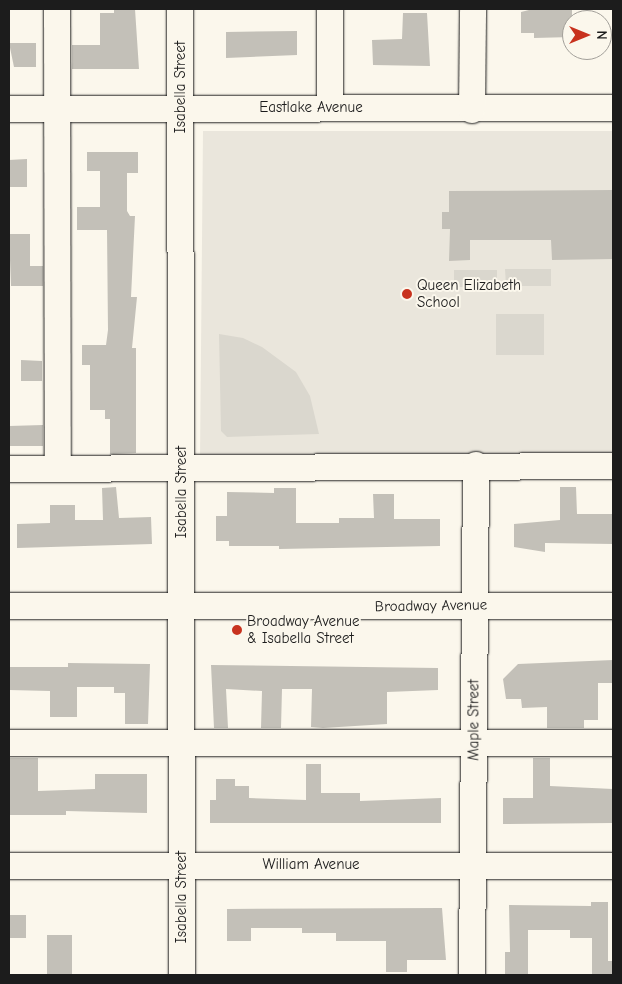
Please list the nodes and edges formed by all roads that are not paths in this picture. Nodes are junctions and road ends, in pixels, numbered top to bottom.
1 (57, 9) edge
2 (180, 9) edge
3 (330, 9) edge
4 (473, 9) edge
5 (330, 108) junction
6 (613, 108) edge
7 (9, 109) edge
8 (56, 109) junction
9 (181, 109) junction
10 (472, 110) junction
11 (476, 465) junction
12 (613, 466) edge
13 (58, 468) junction
14 (182, 468) junction
15 (9, 469) edge
16 (9, 606) edge
17 (181, 606) junction
18 (475, 606) junction
19 (613, 606) edge
20 (474, 742) junction
21 (9, 743) edge
22 (182, 743) junction
23 (613, 743) edge
24 (474, 865) junction
25 (9, 866) edge
26 (182, 866) junction
27 (613, 866) edge
28 (182, 975) edge
29 (472, 975) edge

1 - 8 street
2 - 9 street, Isabella Street
3 - 5 street
4 - 10 street
5 - 9 street, Eastlake Avenue
5 - 10 street, Eastlake Avenue
6 - 10 street, Eastlake Avenue
7 - 8 street, Eastlake Avenue
8 - 9 street, Eastlake Avenue
8 - 13 street
9 - 14 street, Isabella Street
11 - 12 street
11 - 14 street
11 - 18 street, Maple Street
13 - 14 street
13 - 15 street
14 - 17 street, Isabella Street
16 - 17 street, Broadway Avenue
17 - 18 street, Broadway Avenue
17 - 22 street, Isabella Street
18 - 19 street, Broadway Avenue
18 - 20 street, Maple Street
20 - 22 street
20 - 23 street
20 - 24 street, Maple Street
21 - 22 street
22 - 26 street, Isabella Street
24 - 26 street, William Avenue
24 - 27 street, William Avenue
24 - 29 street, Maple Street
25 - 26 street, William Avenue
26 - 28 street, Isabella Street

